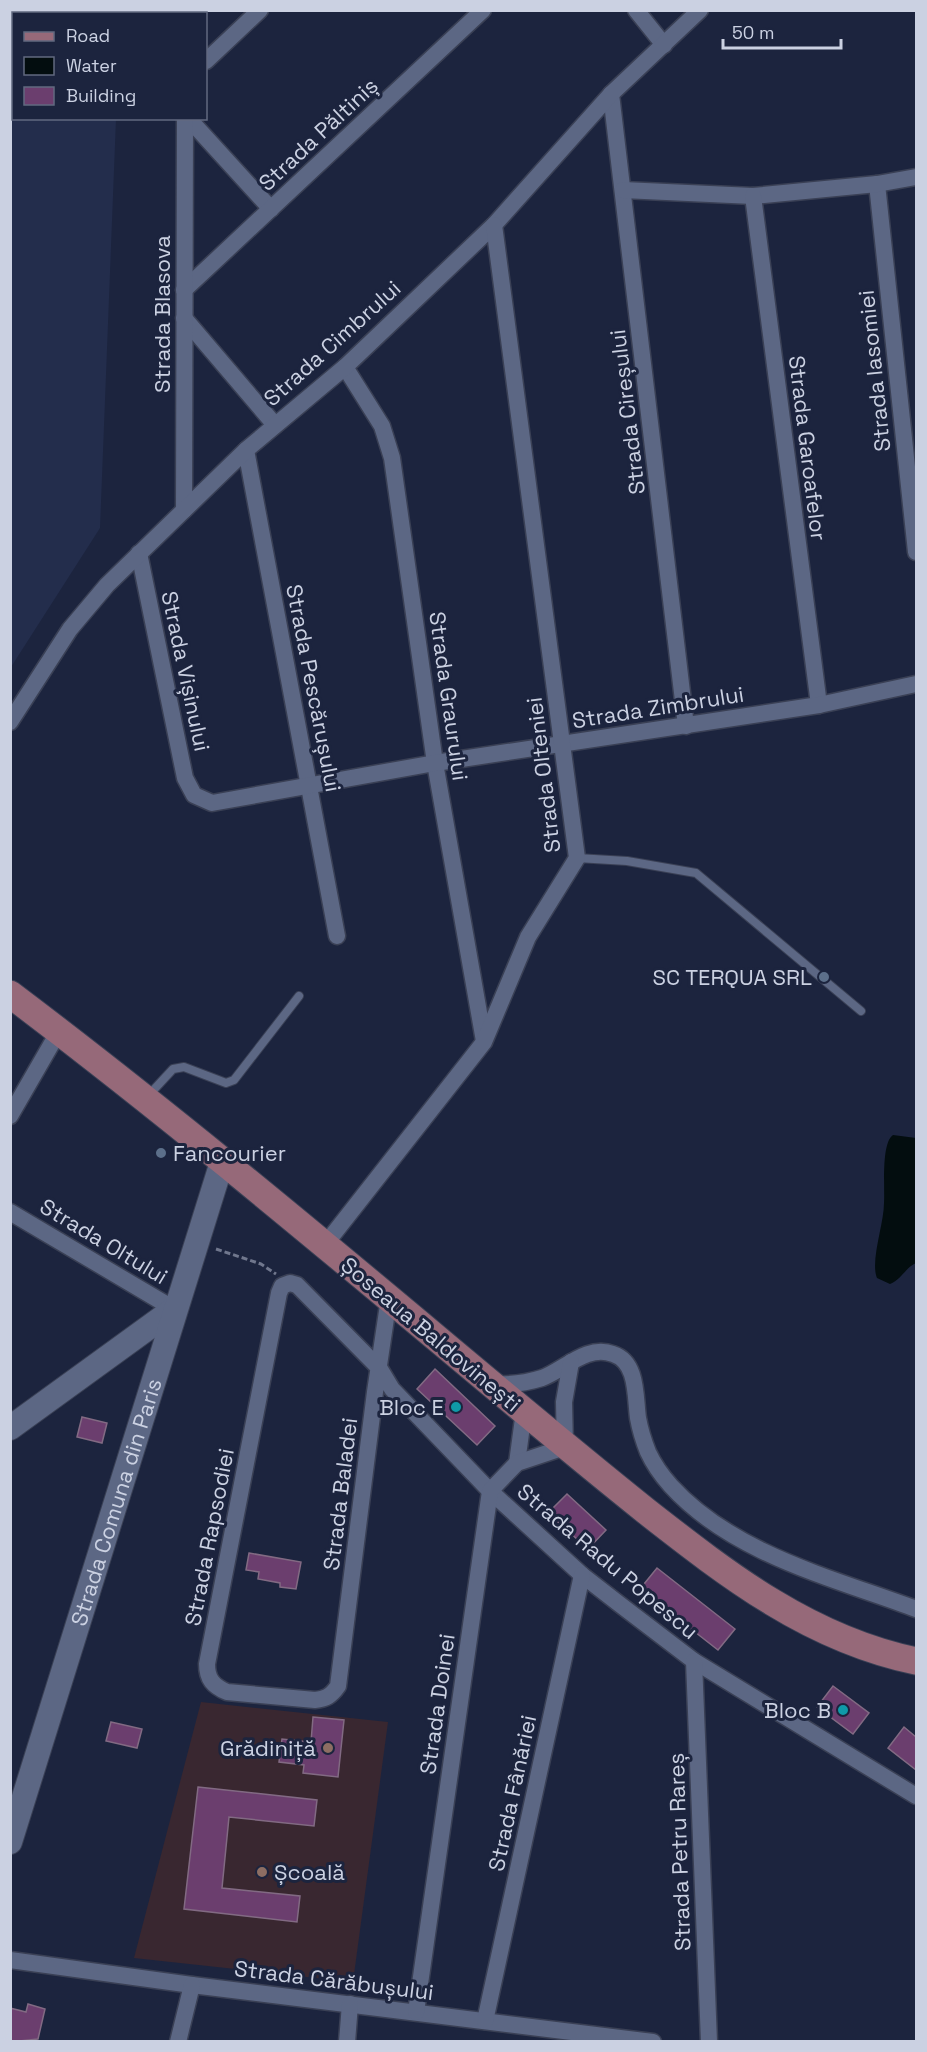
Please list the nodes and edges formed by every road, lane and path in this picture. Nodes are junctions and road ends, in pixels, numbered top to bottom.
1 (260, 10) edge
2 (483, 10) edge
3 (636, 10) edge
4 (700, 10) edge
5 (664, 45) junction
6 (207, 60) edge
7 (611, 94) junction
8 (187, 120) edge
9 (189, 120) edge
10 (916, 177) edge
11 (877, 184) junction
12 (623, 190) junction
13 (753, 196) junction
14 (271, 209) junction
15 (494, 225) junction
16 (184, 290) junction
17 (184, 318) junction
18 (345, 367) junction
19 (275, 426) junction
20 (246, 450) junction
21 (184, 510) junction
22 (916, 552) edge
23 (139, 553) junction
24 (916, 684) edge
25 (819, 705) junction
26 (10, 722) edge
27 (686, 726) junction
28 (563, 744) junction
29 (435, 763) junction
30 (310, 786) junction
31 (194, 795) joint
32 (577, 858) junction
33 (337, 936) dead end
34 (10, 994) edge
35 (299, 996) dead end
36 (861, 1011) dead end
37 (59, 1031) junction
38 (484, 1042) junction
39 (144, 1100) junction
40 (10, 1116) edge
41 (222, 1162) junction
42 (10, 1212) edge
43 (196, 1243) junction
44 (324, 1246) junction
45 (290, 1283) junction
46 (389, 1298) junction
47 (174, 1309) junction
48 (571, 1362) junction
49 (380, 1369) junction
50 (492, 1384) junction
51 (524, 1411) junction
52 (10, 1428) edge
53 (565, 1447) junction
54 (518, 1463) junction
55 (490, 1491) junction
56 (582, 1575) junction
57 (916, 1609) edge
58 (916, 1660) edge
59 (694, 1661) junction
60 (332, 1694) joint
61 (916, 1796) edge
62 (11, 1837) edge
63 (10, 1960) edge
64 (192, 1985) junction
65 (350, 2004) junction
66 (416, 2012) junction
67 (485, 2021) junction
68 (522, 2033) edge
69 (178, 2042) edge
70 (347, 2042) edge
71 (653, 2042) edge
72 (709, 2042) edge

1 - 6 street
2 - 14 street, Strada Păltiniș
3 - 5 street
4 - 5 street, Strada Cimbrului
5 - 7 street, Strada Cimbrului
7 - 12 street, Strada Cireșului
7 - 15 street, Strada Cimbrului
8 - 16 street, Strada Blasova
9 - 14 street
10 - 11 street
11 - 13 street
11 - 22 street, Strada Iasomiei
12 - 13 street
12 - 27 street, Strada Cireșului
13 - 25 street, Strada Garoafelor
14 - 16 street, Strada Păltiniș
15 - 18 street, Strada Cimbrului
15 - 28 street, Strada Olteniei
16 - 17 street, Strada Blasova
17 - 19 street
17 - 21 street, Strada Blasova
18 - 19 street, Strada Cimbrului
18 - 29 street, Strada Graurului
19 - 20 street, Strada Cimbrului
20 - 21 street, Strada Cimbrului
20 - 30 street, Strada Pescărușului
21 - 23 street, Strada Cimbrului
23 - 26 street, Strada Cimbrului
23 - 31 street, Strada Vișinului
24 - 25 street, Strada Zimbrului
25 - 27 street, Strada Zimbrului
27 - 28 street, Strada Zimbrului
28 - 29 street, Strada Zimbrului
28 - 32 street, Strada Olteniei
29 - 30 street, Strada Zimbrului
29 - 38 street, Strada Graurului
30 - 31 street, Strada Zimbrului
30 - 33 street, Strada Pescărușului
32 - 36 lane
32 - 38 street, Strada Olteniei
34 - 37 main road, Șoseaua Baldovinești
35 - 39 lane
37 - 39 main road, Șoseaua Baldovinești
37 - 40 street
38 - 44 street, Strada Olteniei
39 - 41 main road, Șoseaua Baldovinești
41 - 43 street, Strada Comuna din Paris
41 - 44 main road, Șoseaua Baldovinești
42 - 47 street, Strada Oltului
43 - 45 path
43 - 47 street, Strada Comuna din Paris
44 - 46 main road, Șoseaua Baldovinești
45 - 49 street, Strada Radu Popescu
45 - 60 street, Strada Rapsodiei
46 - 49 street, Strada Baladei
46 - 50 main road, Șoseaua Baldovinești
47 - 52 street
47 - 62 street, Strada Comuna din Paris
48 - 50 street
48 - 53 street
48 - 57 street
49 - 55 street, Strada Radu Popescu
49 - 60 street, Strada Baladei
50 - 51 main road, Șoseaua Baldovinești
51 - 53 main road, Șoseaua Baldovinești
51 - 54 street
53 - 54 street
53 - 58 main road, Șoseaua Baldovinești
54 - 55 street
55 - 56 street, Strada Radu Popescu
55 - 66 street, Strada Doinei
56 - 59 street, Strada Radu Popescu
56 - 67 street, Strada Fânăriei
59 - 61 street, Strada Radu Popescu
59 - 72 street, Strada Petru Rareș
63 - 64 street, Strada Cărăbușului
64 - 65 street, Strada Cărăbușului
64 - 69 street
65 - 66 street, Strada Cărăbușului
65 - 70 street
66 - 67 street, Strada Cărăbușului
67 - 68 street, Strada Cărăbușului
68 - 71 street, Strada Cărăbușului

